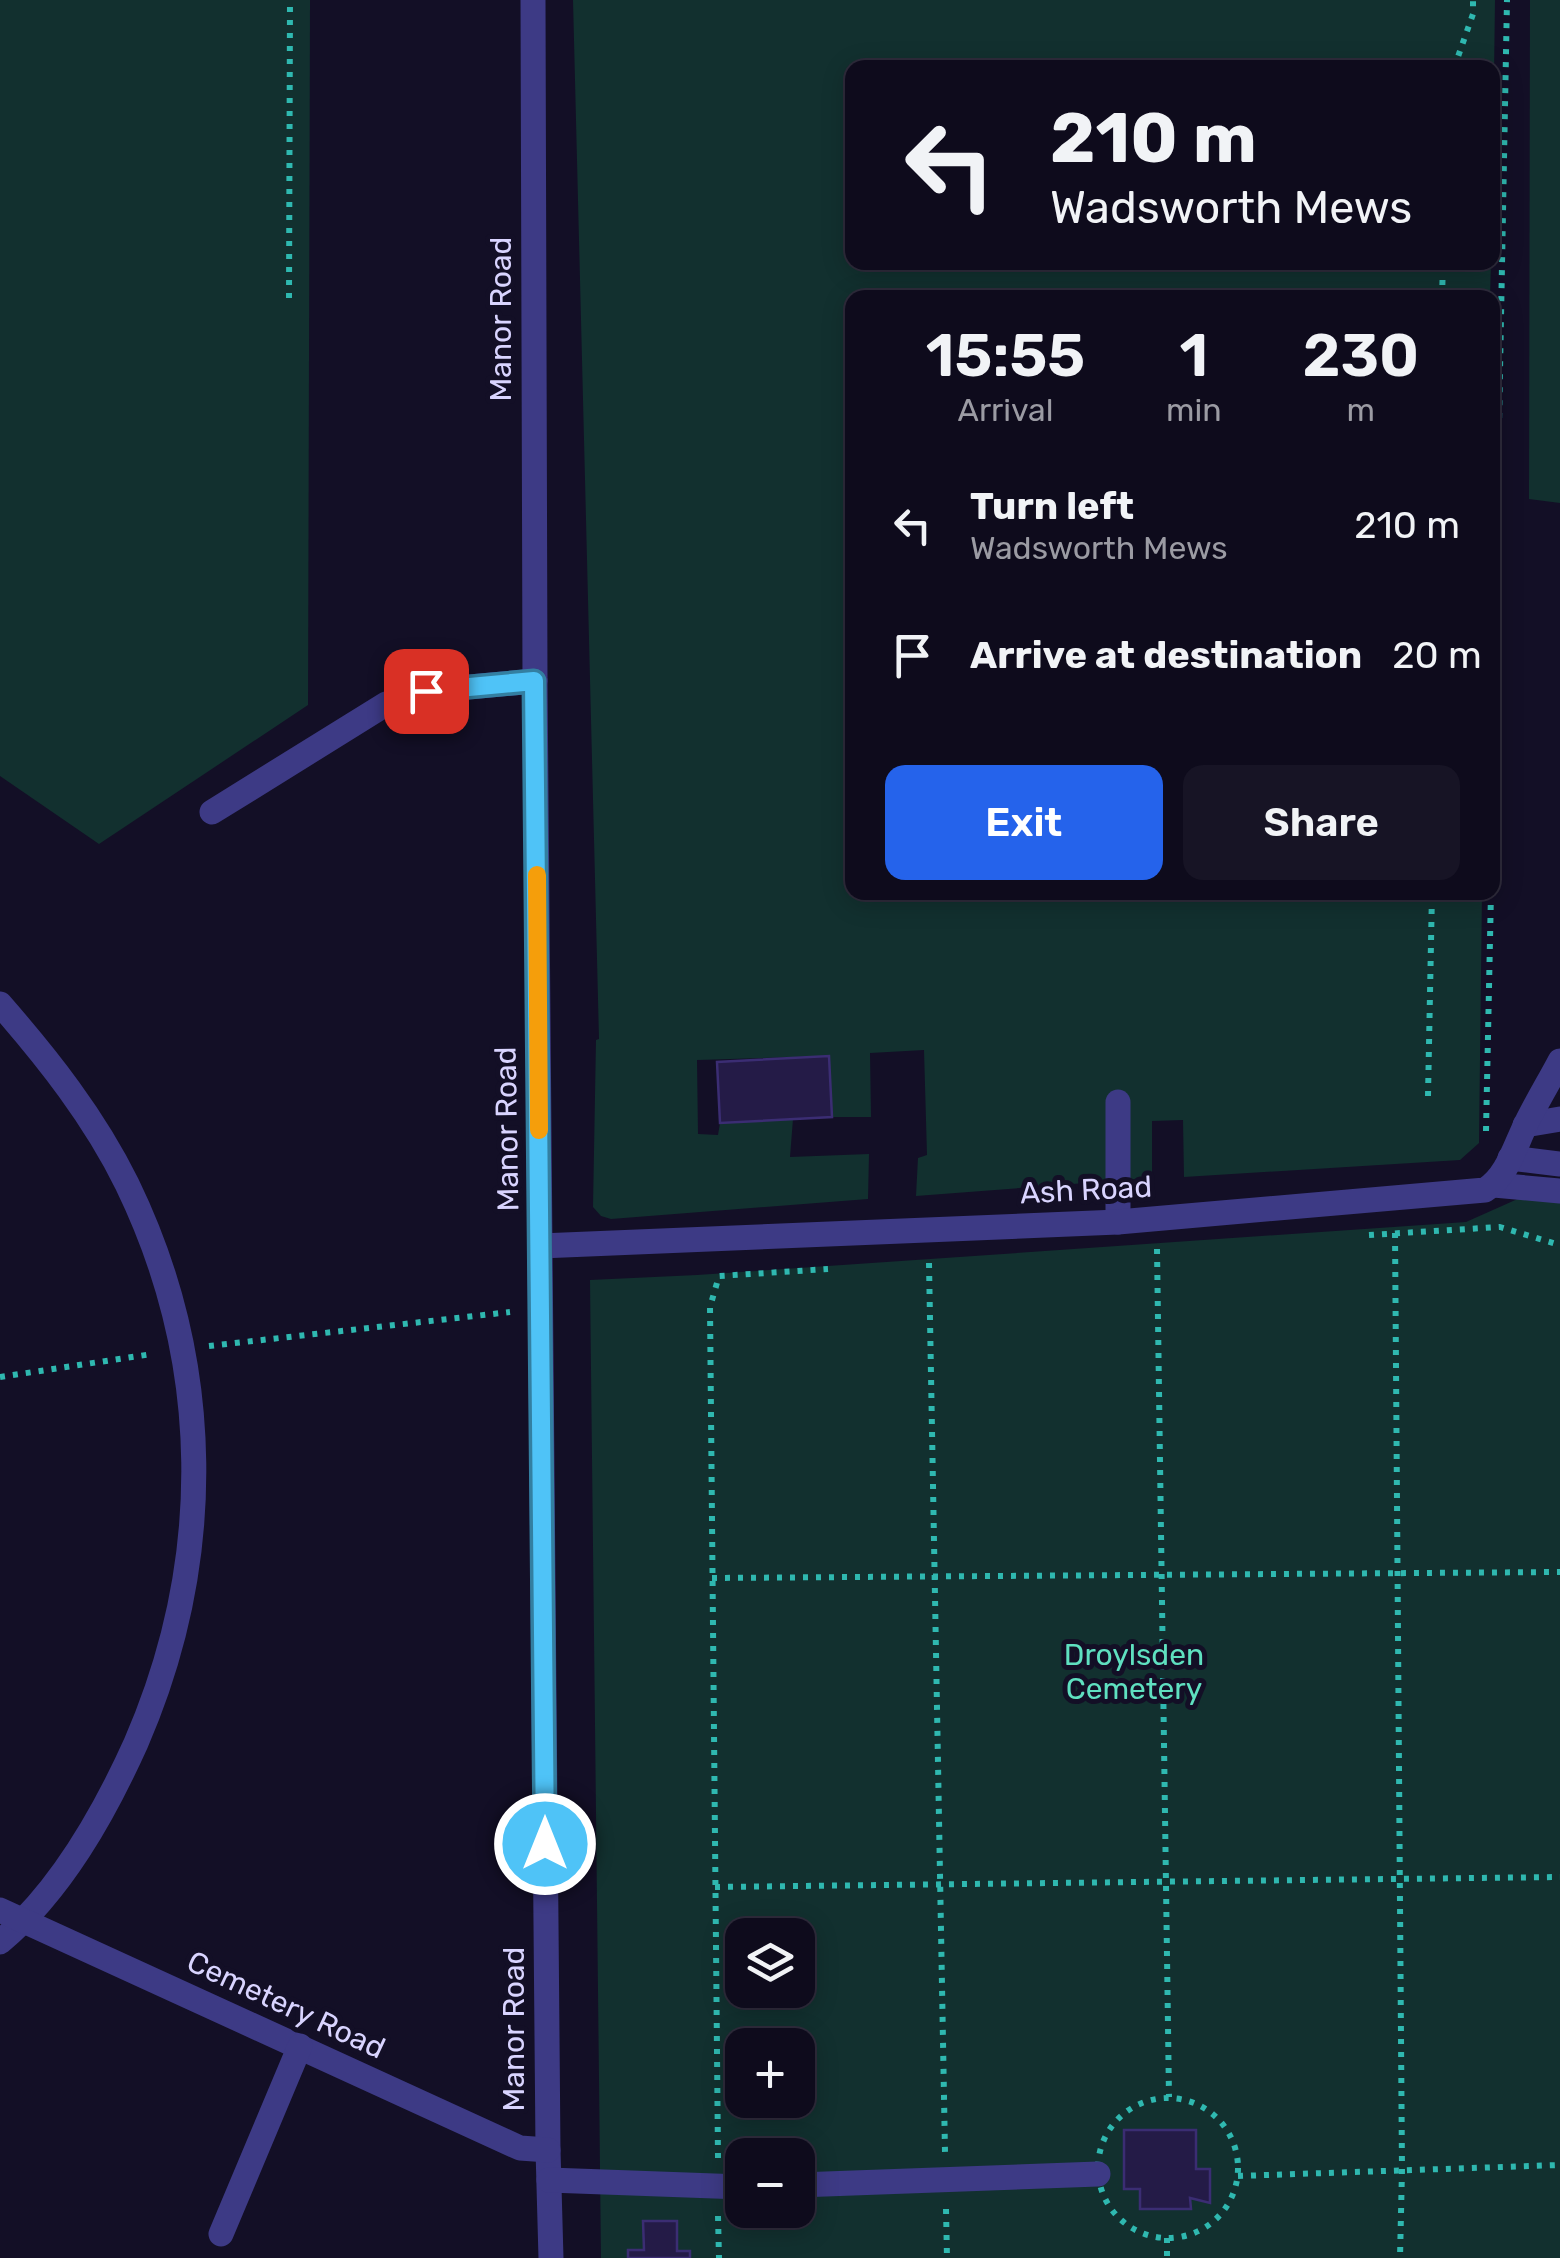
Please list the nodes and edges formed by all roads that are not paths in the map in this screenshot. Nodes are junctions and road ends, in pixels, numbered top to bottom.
1 (533, 0) edge
2 (534, 681) junction
3 (212, 812) dead end
4 (0, 1004) edge
5 (1560, 1061) edge
6 (1118, 1102) dead end
7 (1560, 1119) edge
8 (1525, 1126) junction
9 (1510, 1158) junction
10 (1560, 1164) edge
11 (1489, 1187) junction
12 (1560, 1191) edge
13 (1118, 1222) junction
14 (540, 1246) junction
15 (0, 1910) edge
16 (25, 1921) junction
17 (0, 1942) edge
18 (300, 2046) junction
19 (548, 2150) junction
20 (1098, 2174) road end
21 (549, 2180) junction
22 (815, 2184) edge
23 (725, 2187) edge
24 (221, 2234) dead end
25 (551, 2258) edge

1 - 2 street, Manor Road
2 - 3 street
2 - 14 street, Manor Road
4 - 16 street
5 - 8 street
6 - 13 street
7 - 8 street
8 - 9 street
9 - 10 street
9 - 11 street
11 - 12 street, Ash Road
11 - 13 street, Ash Road
13 - 14 street, Ash Road
14 - 19 street, Manor Road
15 - 16 street, Cemetery Road
16 - 17 street
16 - 18 street, Cemetery Road
18 - 19 street, Cemetery Road
18 - 24 street
19 - 21 street, Manor Road
20 - 22 street
21 - 23 street
21 - 25 street, Manor Road

